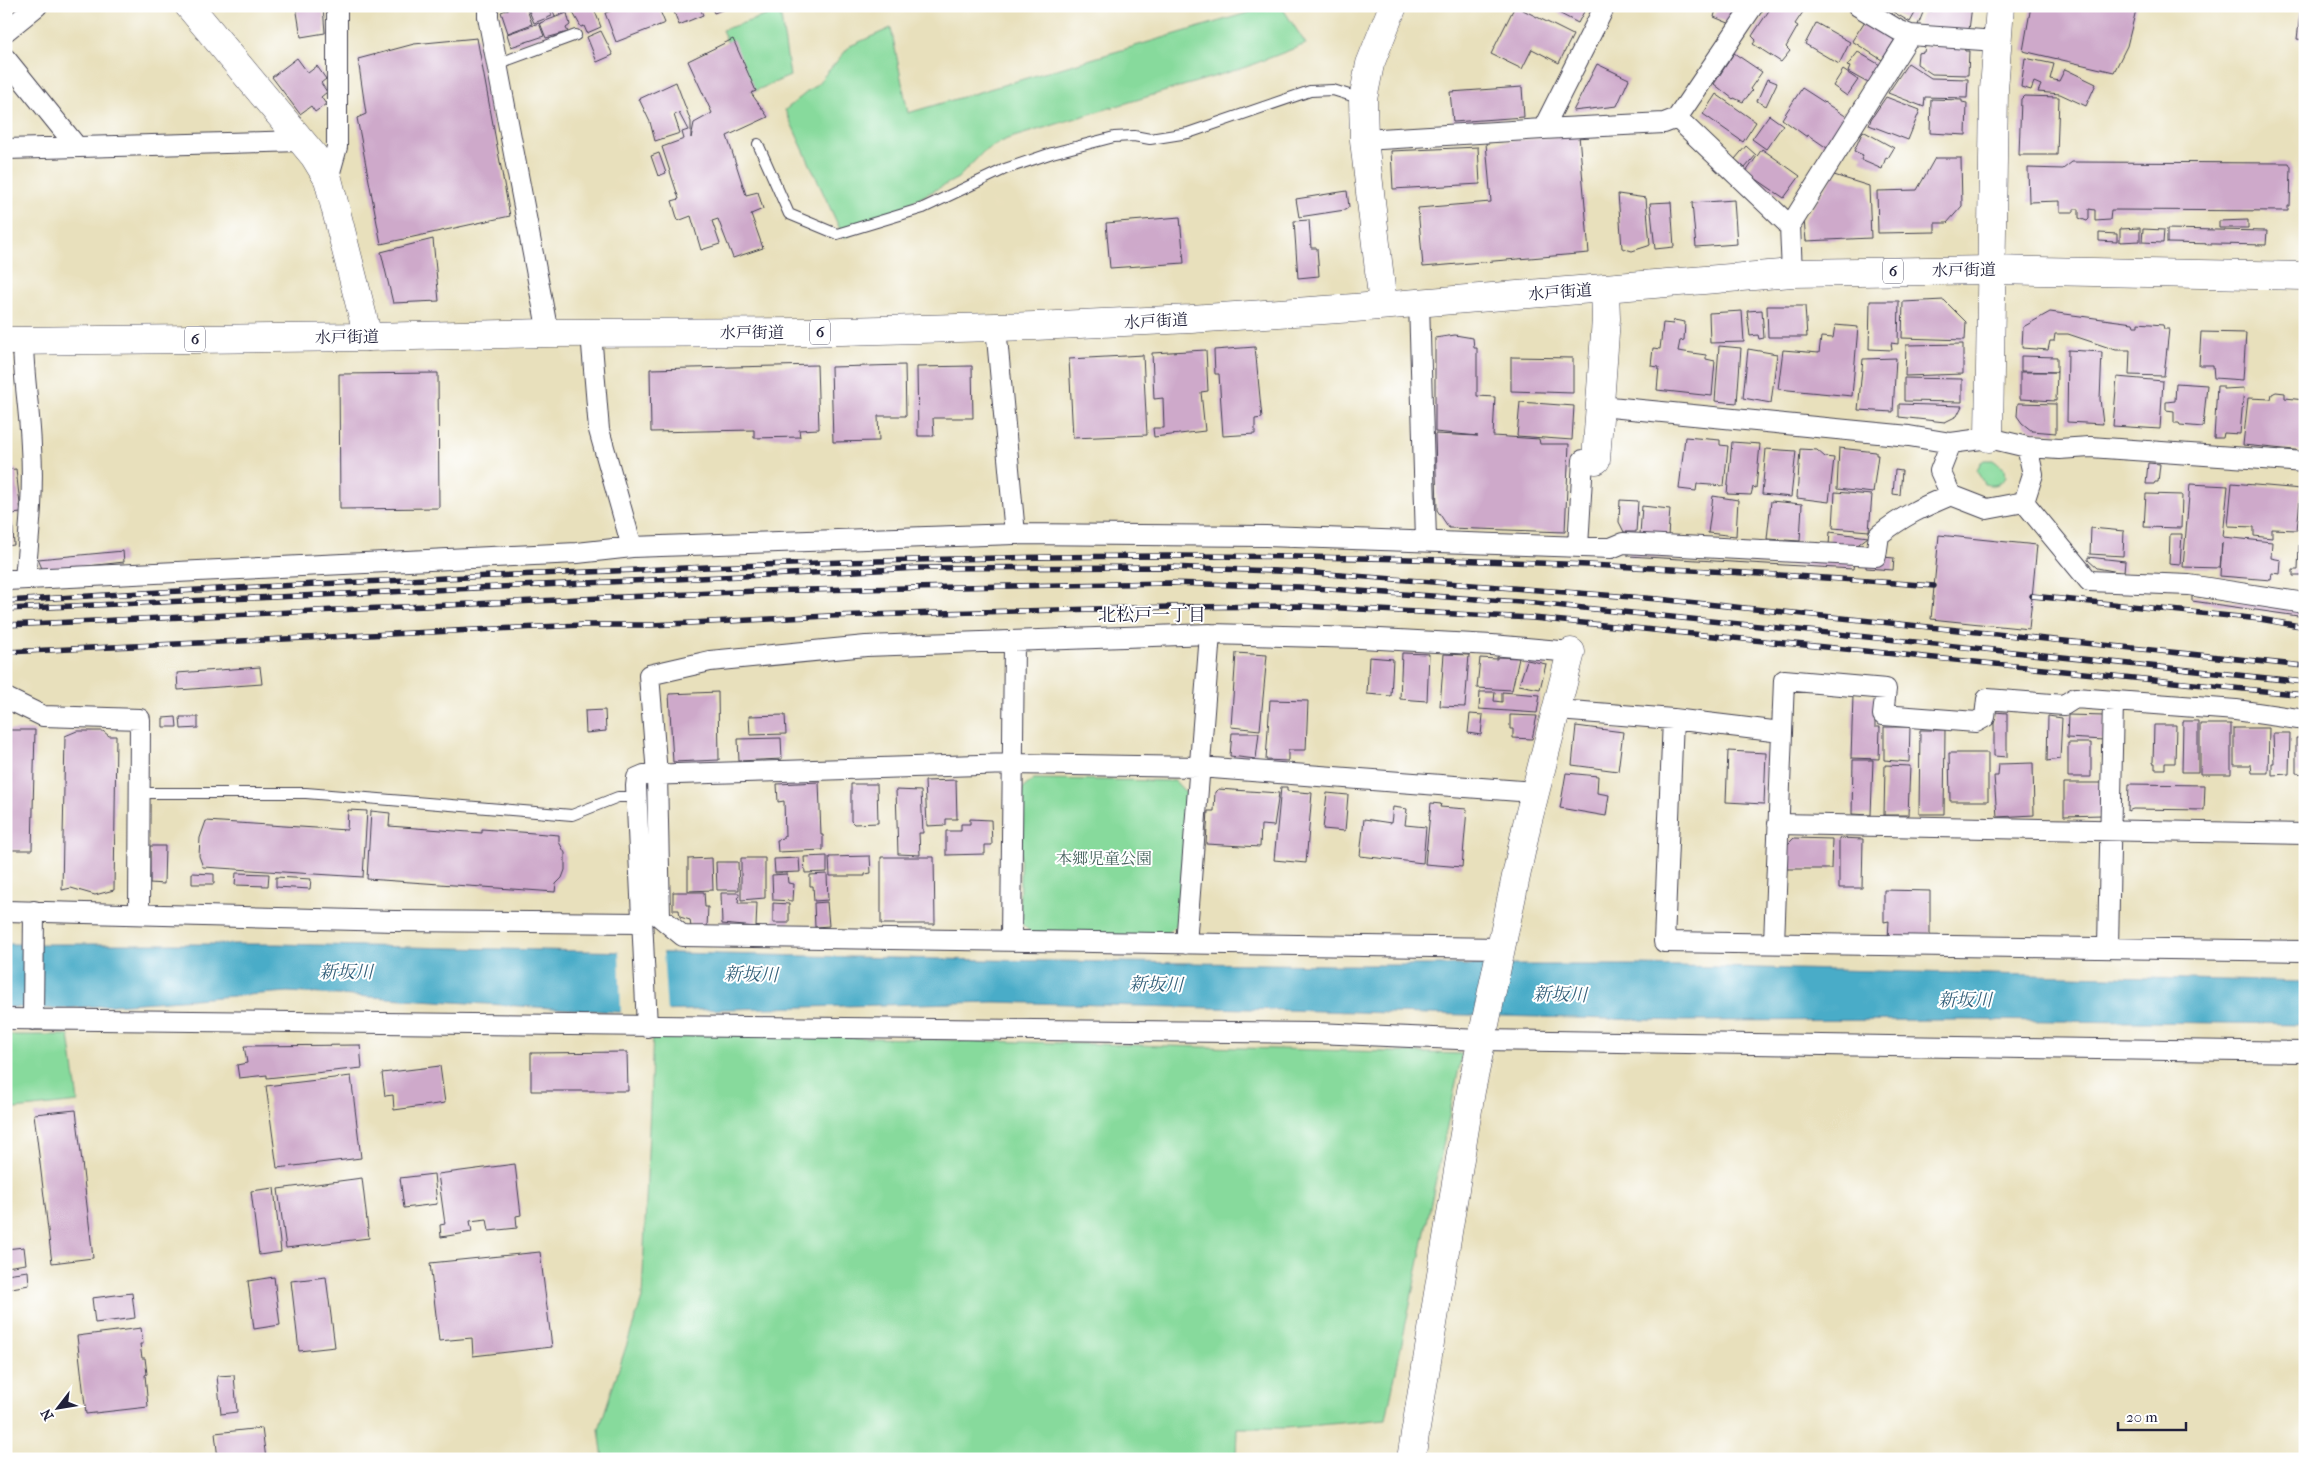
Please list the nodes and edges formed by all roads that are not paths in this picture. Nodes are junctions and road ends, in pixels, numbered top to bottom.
1 (37, 6) edge
2 (189, 6) edge
3 (337, 6) edge
4 (488, 6) edge
5 (1392, 6) edge
6 (1605, 6) edge
7 (1753, 6) edge
8 (1858, 6) edge
9 (2000, 6) edge
10 (6, 32) edge
11 (576, 35) dead end
12 (1910, 35) junction
13 (1996, 41) junction
14 (6, 58) edge
15 (497, 64) junction
16 (1363, 99) junction
17 (1677, 118) junction
18 (1542, 129) junction
19 (301, 140) junction
20 (1364, 140) junction
21 (758, 144) dead end
22 (77, 147) junction
23 (6, 149) edge
24 (328, 179) junction
25 (1790, 226) junction
26 (1993, 270) junction
27 (1792, 273) junction
28 (2305, 276) edge
29 (1605, 289) junction
30 (1419, 302) junction
31 (1383, 305) junction
32 (996, 327) junction
33 (548, 333) junction
34 (591, 333) junction
35 (368, 337) junction
36 (14, 340) edge
37 (1600, 406) junction
38 (1989, 438) junction
39 (1951, 443) junction
40 (2027, 447) junction
41 (1596, 460) joint
42 (2305, 462) edge
43 (1951, 495) junction
44 (2024, 502) junction
45 (1015, 534) junction
46 (1426, 540) junction
47 (632, 547) junction
48 (1578, 547) junction
49 (16, 579) edge
50 (2305, 602) edge
51 (1210, 634) junction
52 (1014, 642) junction
53 (1571, 652) joint
54 (6, 698) edge
55 (2112, 701) junction
56 (1558, 710) junction
57 (1673, 719) junction
58 (2305, 720) edge
59 (1781, 732) junction
60 (1012, 764) junction
61 (1199, 767) junction
62 (657, 774) junction
63 (141, 792) junction
64 (1534, 792) junction
65 (636, 797) junction
66 (1778, 824) junction
67 (2110, 831) junction
68 (2305, 834) edge
69 (6, 911) edge
70 (34, 911) junction
71 (139, 914) junction
72 (641, 923) junction
73 (1011, 940) junction
74 (1774, 943) junction
75 (1186, 944) junction
76 (2108, 947) junction
77 (1501, 948) junction
78 (2305, 951) edge
79 (6, 1019) edge
80 (33, 1020) junction
81 (646, 1021) junction
82 (1481, 1040) junction
83 (2305, 1052) edge
84 (1411, 1459) edge

1 - 10 street
2 - 19 main road
3 - 24 street
4 - 15 street
5 - 16 main road
6 - 18 street
7 - 17 street
8 - 12 street
9 - 13 main road
11 - 15 lane
12 - 13 street
12 - 25 street
13 - 26 main road
14 - 22 street
15 - 33 street
16 - 20 main road
16 - 21 lane
17 - 18 street
17 - 25 street
18 - 20 street
19 - 22 street
19 - 24 main road
20 - 31 main road
22 - 23 street
24 - 35 main road
25 - 27 street
26 - 27 main road, 水戸街道 / 6
26 - 28 main road, 水戸街道 / 6
26 - 38 main road
27 - 29 main road, 水戸街道 / 6
29 - 30 main road, 水戸街道 / 6
29 - 37 main road
30 - 31 main road, 水戸街道 / 6
30 - 46 street
31 - 32 main road, 水戸街道 / 6
32 - 34 main road, 水戸街道 / 6
32 - 45 street
33 - 34 main road, 水戸街道 / 6
33 - 35 main road, 水戸街道 / 6
34 - 47 street
35 - 36 main road, 水戸街道 / 6
36 - 49 street
37 - 39 street
37 - 41 main road
38 - 39 street
38 - 40 street
39 - 43 street
40 - 42 street
40 - 44 street
41 - 48 street
43 - 44 street
43 - 48 street
44 - 50 street
45 - 46 street
45 - 47 street
46 - 48 street
47 - 49 street
51 - 52 street
51 - 53 street
51 - 61 street
52 - 60 street
52 - 62 street
53 - 56 main road
54 - 63 street
55 - 58 street
55 - 59 street
55 - 67 street
56 - 57 street
56 - 64 main road
57 - 59 street
57 - 74 street
59 - 66 street
60 - 61 street
60 - 62 street
60 - 73 street
61 - 64 street
61 - 75 street
62 - 65 street
62 - 73 street
63 - 65 lane
63 - 71 street
64 - 77 main road
65 - 72 street
66 - 67 street
66 - 74 street
67 - 68 street
67 - 76 street
69 - 70 street
70 - 71 street
70 - 80 street
71 - 72 street
72 - 81 street
73 - 75 street
74 - 76 street
75 - 77 street
76 - 78 street
77 - 82 main road
79 - 80 street
80 - 81 street
81 - 82 street
82 - 83 street
82 - 84 main road

